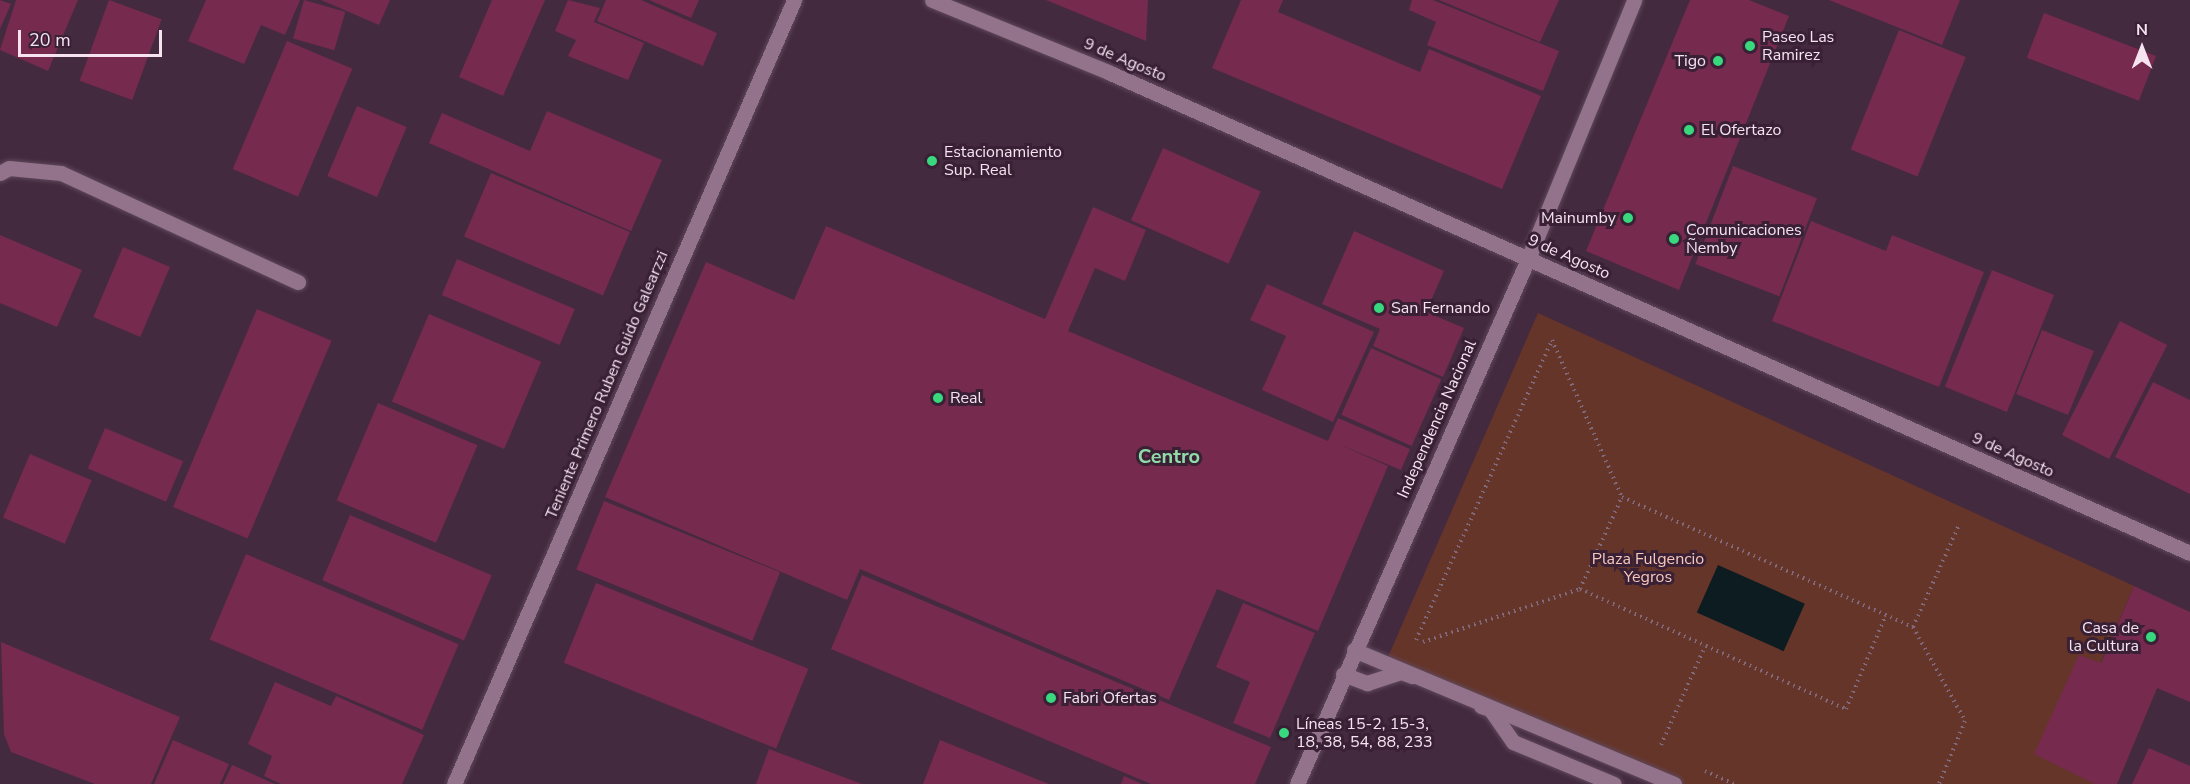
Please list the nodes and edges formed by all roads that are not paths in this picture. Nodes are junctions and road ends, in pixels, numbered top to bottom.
1 (794, 0) edge
2 (932, 0) edge
3 (1634, 0) edge
4 (0, 172) edge
5 (1528, 258) junction
6 (298, 282) dead end
7 (2190, 553) edge
8 (1354, 650) junction
9 (1343, 674) junction
10 (454, 784) edge
11 (1296, 784) edge
12 (1614, 784) edge
13 (1674, 784) edge

1 - 10 street, Teniente Primero Ruben Guido Galearzzi
2 - 5 street, 9 de Agosto
3 - 5 street, Independencia Nacional
4 - 6 street
5 - 7 street, 9 de Agosto
5 - 8 street, Independencia Nacional
8 - 9 street, Independencia Nacional
8 - 13 street
9 - 11 street, Independencia Nacional
9 - 12 street

